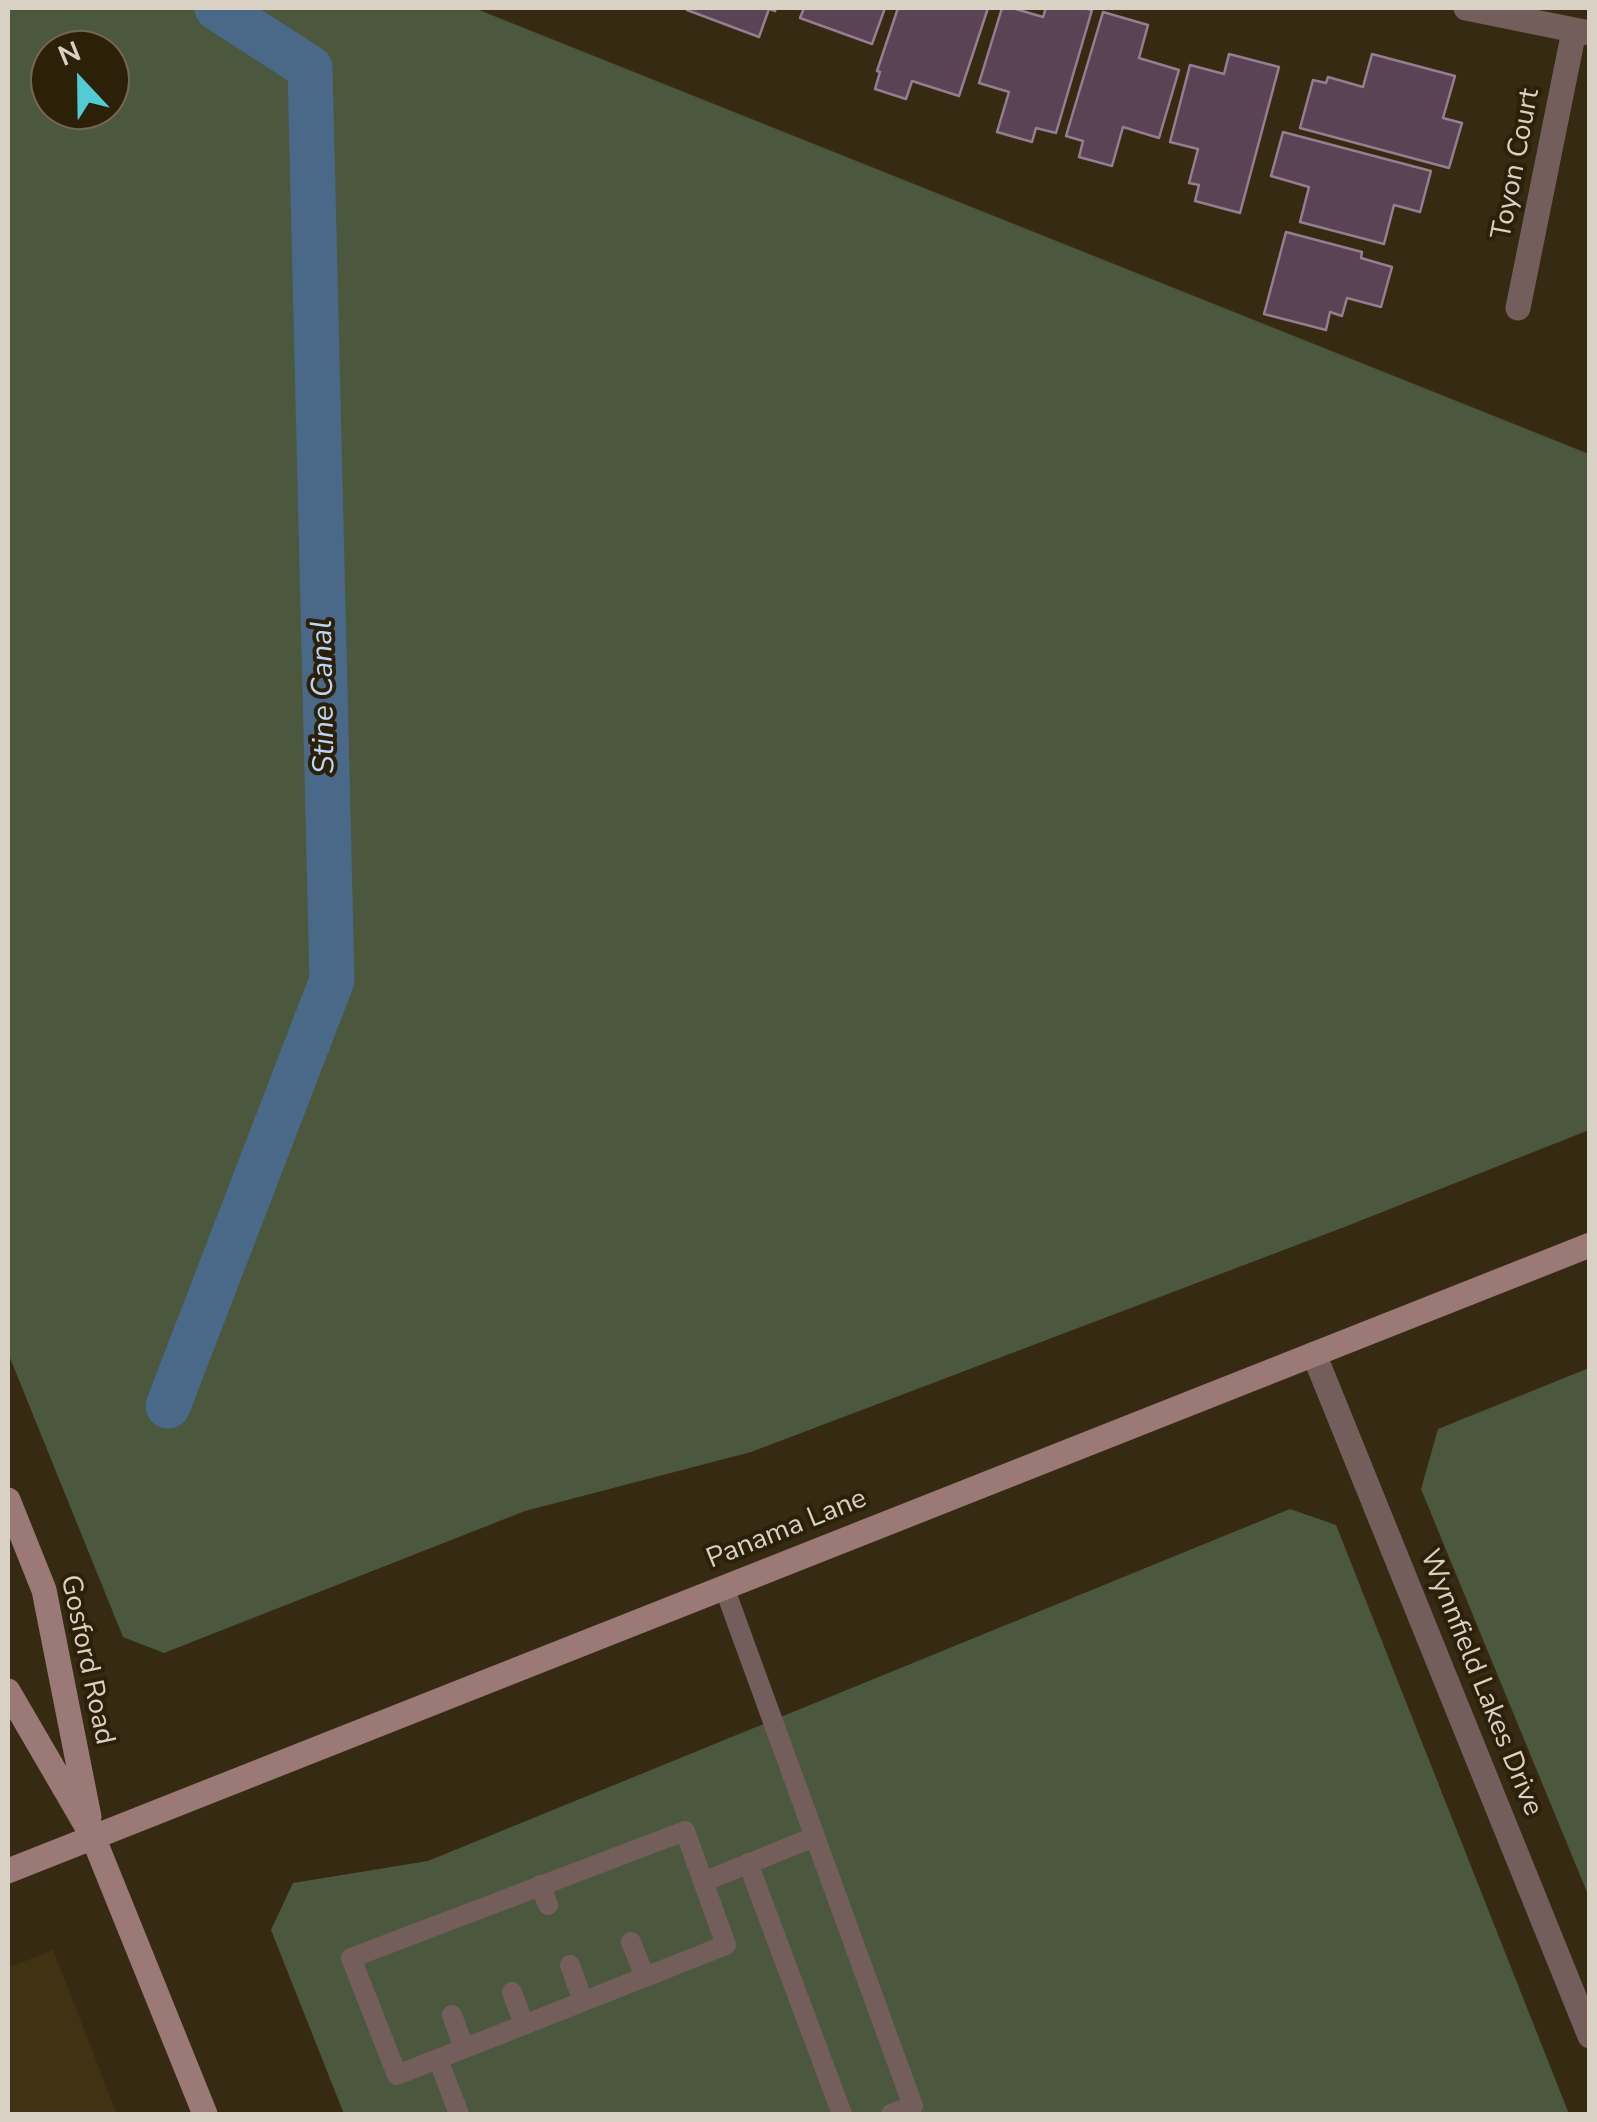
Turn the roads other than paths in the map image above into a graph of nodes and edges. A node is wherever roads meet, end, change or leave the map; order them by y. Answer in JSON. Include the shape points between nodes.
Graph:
{"nodes":[{"id":1,"x":1466,"y":8,"type":"edge"},
{"id":2,"x":1582,"y":32,"type":"edge"},
{"id":3,"x":1518,"y":308,"type":"dead end"},
{"id":4,"x":1590,"y":1245,"type":"edge"},
{"id":5,"x":1314,"y":1354,"type":"junction"},
{"id":6,"x":8,"y":1500,"type":"edge"},
{"id":7,"x":724,"y":1587,"type":"junction"},
{"id":8,"x":8,"y":1691,"type":"edge"},
{"id":9,"x":814,"y":1836,"type":"junction"},
{"id":10,"x":92,"y":1837,"type":"junction"},
{"id":11,"x":748,"y":1863,"type":"junction"},
{"id":12,"x":8,"y":1871,"type":"edge"},
{"id":13,"x":703,"y":1882,"type":"junction"},
{"id":14,"x":631,"y":1942,"type":"dead end"},
{"id":15,"x":570,"y":1966,"type":"dead end"},
{"id":16,"x":645,"y":1977,"type":"junction"},
{"id":17,"x":512,"y":1992,"type":"dead end"},
{"id":18,"x":583,"y":2001,"type":"junction"},
{"id":19,"x":452,"y":2015,"type":"dead end"},
{"id":20,"x":524,"y":2025,"type":"junction"},
{"id":21,"x":1590,"y":2036,"type":"edge"},
{"id":22,"x":464,"y":2048,"type":"junction"},
{"id":23,"x":438,"y":2059,"type":"junction"},
{"id":24,"x":205,"y":2114,"type":"edge"},
{"id":25,"x":458,"y":2114,"type":"edge"},
{"id":26,"x":842,"y":2114,"type":"edge"},
{"id":27,"x":891,"y":2114,"type":"edge"}],
"edges":[{"from":1,"to":2,"type":"street"},
{"from":2,"to":3,"type":"street","name":"Toyon Court"},
{"from":4,"to":5,"type":"main road","name":"Panama Lane"},
{"from":5,"to":7,"type":"main road","name":"Panama Lane"},
{"from":5,"to":21,"type":"street","name":"Wynnfield Lakes Drive"},
{"from":6,"to":10,"type":"main road","name":"Gosford Road","via":[[44,1590]]},
{"from":7,"to":9,"type":"lane"},
{"from":7,"to":10,"type":"main road","name":"Panama Lane"},
{"from":8,"to":10,"type":"main road","name":"Gosford Road"},
{"from":9,"to":11,"type":"lane"},
{"from":9,"to":27,"type":"lane","via":[[912,2106]]},
{"from":10,"to":12,"type":"main road","name":"Panama Lane"},
{"from":10,"to":24,"type":"main road","name":"Gosford Road"},
{"from":11,"to":13,"type":"lane"},
{"from":11,"to":26,"type":"lane"},
{"from":13,"to":16,"type":"lane","via":[[726,1945]]},
{"from":13,"to":23,"type":"lane","via":[[685,1831],[604,1872],[484,1918],[350,1958],[397,2075]]},
{"from":14,"to":16,"type":"lane"},
{"from":15,"to":18,"type":"lane"},
{"from":16,"to":18,"type":"lane"},
{"from":17,"to":20,"type":"lane"},
{"from":18,"to":20,"type":"lane"},
{"from":19,"to":22,"type":"lane"},
{"from":20,"to":22,"type":"lane"},
{"from":22,"to":23,"type":"lane"},
{"from":23,"to":25,"type":"lane"}]}
